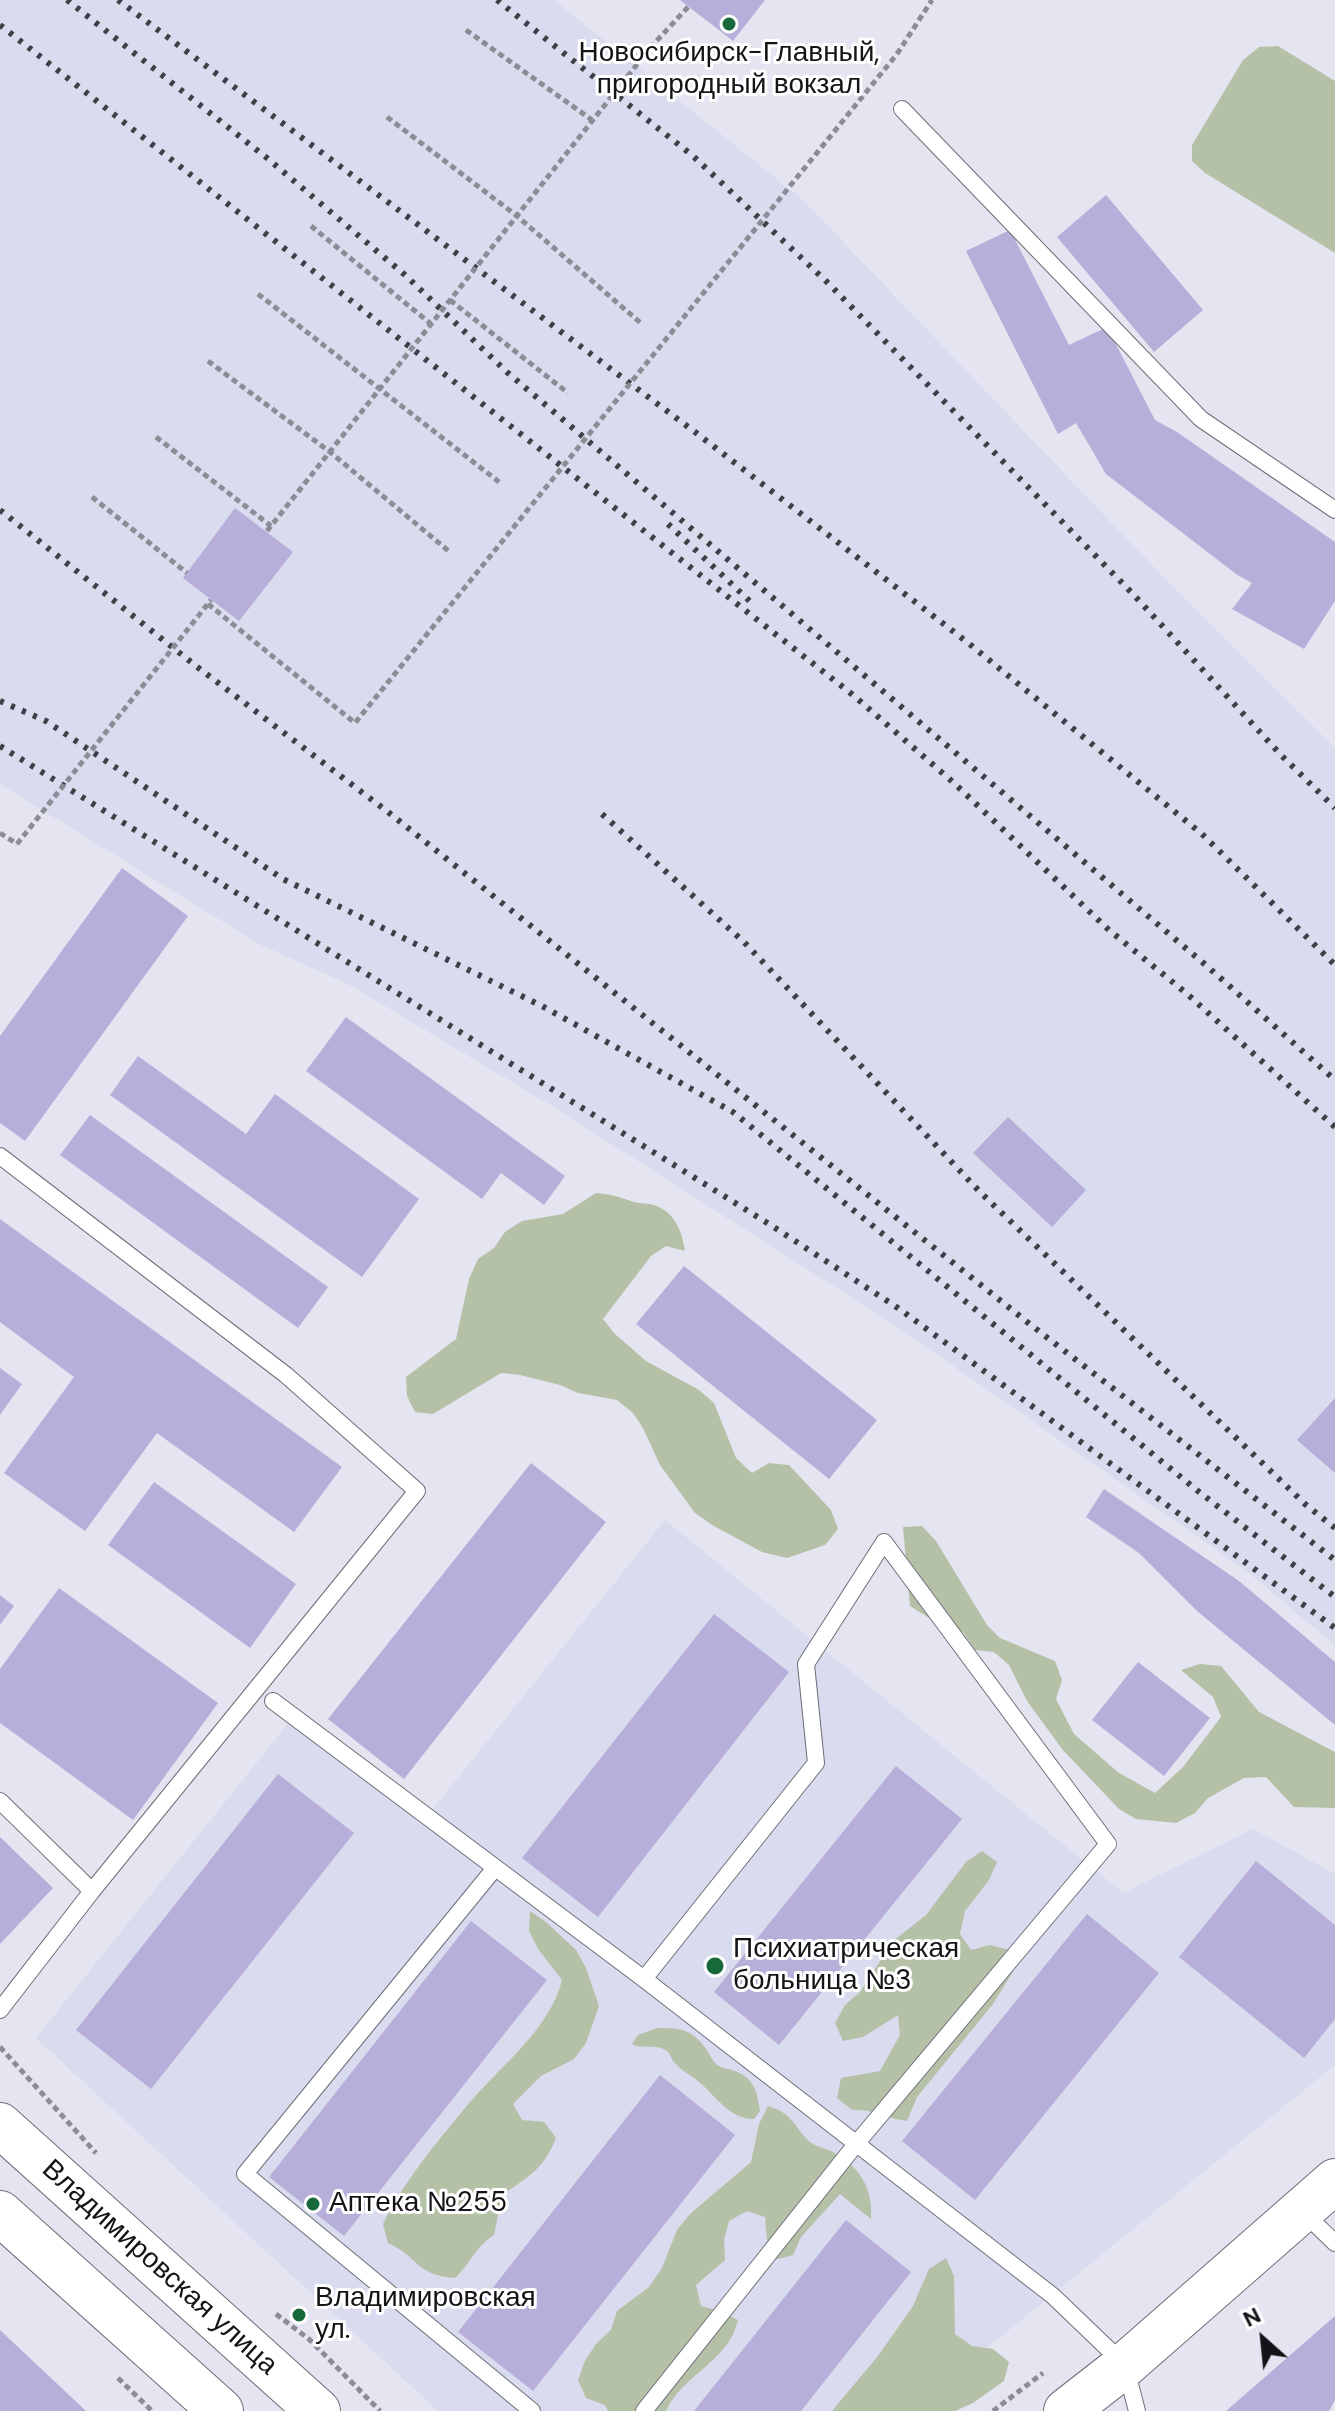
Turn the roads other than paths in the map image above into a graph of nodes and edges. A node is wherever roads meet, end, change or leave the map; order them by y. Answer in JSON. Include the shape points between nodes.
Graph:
{"nodes":[{"id":1,"x":902,"y":109,"type":"dead end"},
{"id":2,"x":1335,"y":510,"type":"edge"},
{"id":3,"x":0,"y":1156,"type":"edge"},
{"id":4,"x":273,"y":1701,"type":"dead end"},
{"id":5,"x":0,"y":1801,"type":"edge"},
{"id":6,"x":495,"y":1868,"type":"junction"},
{"id":7,"x":92,"y":1891,"type":"junction"},
{"id":8,"x":644,"y":1979,"type":"junction"},
{"id":9,"x":0,"y":2010,"type":"edge"},
{"id":10,"x":0,"y":2125,"type":"edge"},
{"id":11,"x":856,"y":2144,"type":"junction"},
{"id":12,"x":1335,"y":2181,"type":"edge"},
{"id":13,"x":1301,"y":2210,"type":"junction"},
{"id":14,"x":0,"y":2213,"type":"edge"},
{"id":15,"x":1335,"y":2243,"type":"edge"},
{"id":16,"x":1125,"y":2365,"type":"junction"},
{"id":17,"x":221,"y":2411,"type":"edge"},
{"id":18,"x":318,"y":2411,"type":"edge"},
{"id":19,"x":532,"y":2411,"type":"edge"},
{"id":20,"x":644,"y":2411,"type":"edge"},
{"id":21,"x":1066,"y":2411,"type":"edge"},
{"id":22,"x":1137,"y":2411,"type":"edge"}],
"edges":[{"from":1,"to":2,"type":"lane","via":[[1201,419]]},
{"from":3,"to":7,"type":"lane","via":[[286,1375],[417,1491]]},
{"from":4,"to":6,"type":"lane"},
{"from":5,"to":7,"type":"lane"},
{"from":6,"to":8,"type":"lane"},
{"from":6,"to":19,"type":"lane","via":[[245,2174]]},
{"from":7,"to":9,"type":"lane"},
{"from":8,"to":11,"type":"lane"},
{"from":8,"to":11,"type":"lane","via":[[816,1763],[806,1664],[884,1542],[1108,1844]]},
{"from":10,"to":18,"type":"main road","name":"Владимировская улица"},
{"from":11,"to":16,"type":"lane","via":[[1053,2296]]},
{"from":11,"to":20,"type":"lane"},
{"from":12,"to":13,"type":"main road"},
{"from":13,"to":15,"type":"lane"},
{"from":13,"to":16,"type":"main road"},
{"from":14,"to":17,"type":"main road"},
{"from":16,"to":21,"type":"main road"},
{"from":16,"to":22,"type":"lane"}]}
